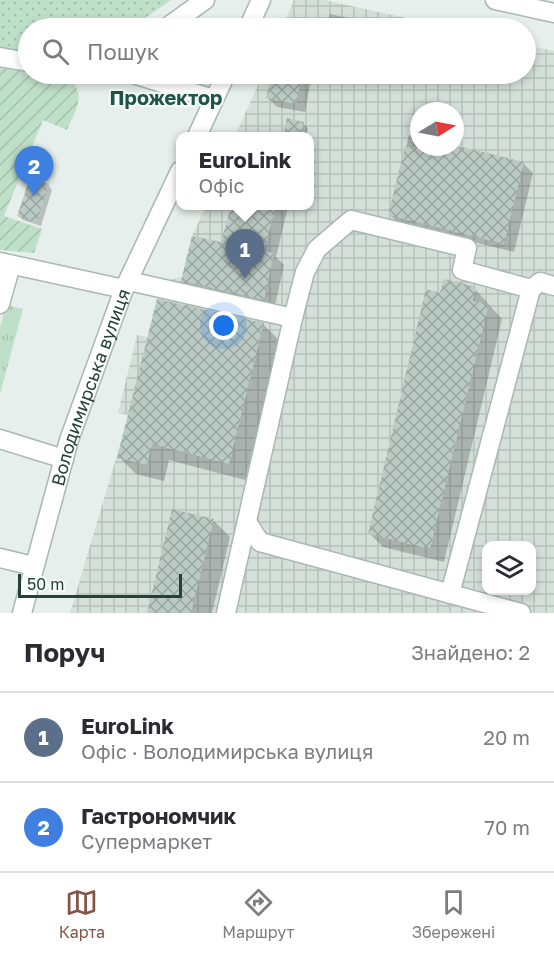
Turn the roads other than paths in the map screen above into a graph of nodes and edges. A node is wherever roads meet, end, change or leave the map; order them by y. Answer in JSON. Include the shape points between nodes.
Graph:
{"nodes":[{"id":1,"x":205,"y":0,"type":"edge"},
{"id":2,"x":261,"y":0,"type":"edge"},
{"id":3,"x":495,"y":0,"type":"edge"},
{"id":4,"x":554,"y":13,"type":"edge"},
{"id":5,"x":180,"y":18,"type":"edge"},
{"id":6,"x":253,"y":18,"type":"edge"},
{"id":7,"x":0,"y":57,"type":"edge"},
{"id":8,"x":18,"y":60,"type":"edge"},
{"id":9,"x":166,"y":84,"type":"edge"},
{"id":10,"x":221,"y":84,"type":"edge"},
{"id":11,"x":214,"y":99,"type":"junction"},
{"id":12,"x":198,"y":132,"type":"edge"},
{"id":13,"x":176,"y":180,"type":"edge"},
{"id":14,"x":5,"y":263,"type":"edge"},
{"id":15,"x":127,"y":285,"type":"junction"},
{"id":16,"x":554,"y":286,"type":"edge"},
{"id":17,"x":531,"y":289,"type":"junction"},
{"id":18,"x":0,"y":304,"type":"edge"},
{"id":19,"x":293,"y":318,"type":"junction"},
{"id":20,"x":0,"y":439,"type":"edge"},
{"id":21,"x":64,"y":459,"type":"junction"},
{"id":22,"x":247,"y":522,"type":"junction"},
{"id":23,"x":0,"y":558,"type":"edge"},
{"id":24,"x":33,"y":566,"type":"junction"},
{"id":25,"x":450,"y":594,"type":"junction"},
{"id":26,"x":22,"y":613,"type":"edge"},
{"id":27,"x":226,"y":613,"type":"edge"},
{"id":28,"x":520,"y":613,"type":"edge"}],
"edges":[{"from":1,"to":5,"type":"street"},
{"from":2,"to":6,"type":"street"},
{"from":3,"to":4,"type":"street"},
{"from":7,"to":8,"type":"street"},
{"from":9,"to":11,"type":"street"},
{"from":10,"to":11,"type":"street"},
{"from":11,"to":12,"type":"street"},
{"from":13,"to":15,"type":"street","name":"Володимирська вулиця"},
{"from":14,"to":15,"type":"street"},
{"from":14,"to":18,"type":"street"},
{"from":15,"to":19,"type":"street"},
{"from":15,"to":21,"type":"street","name":"Володимирська вулиця"},
{"from":16,"to":17,"type":"street","via":[[540,282]]},
{"from":17,"to":19,"type":"street","via":[[462,270],[467,248],[351,220],[317,249],[305,272]]},
{"from":17,"to":25,"type":"street"},
{"from":19,"to":22,"type":"street"},
{"from":20,"to":21,"type":"street"},
{"from":21,"to":24,"type":"street","name":"Володимирська вулиця"},
{"from":22,"to":25,"type":"street","via":[[260,542]]},
{"from":22,"to":27,"type":"street"},
{"from":23,"to":24,"type":"street"},
{"from":24,"to":26,"type":"street","name":"Володимирська вулиця"},
{"from":25,"to":28,"type":"street"}]}
